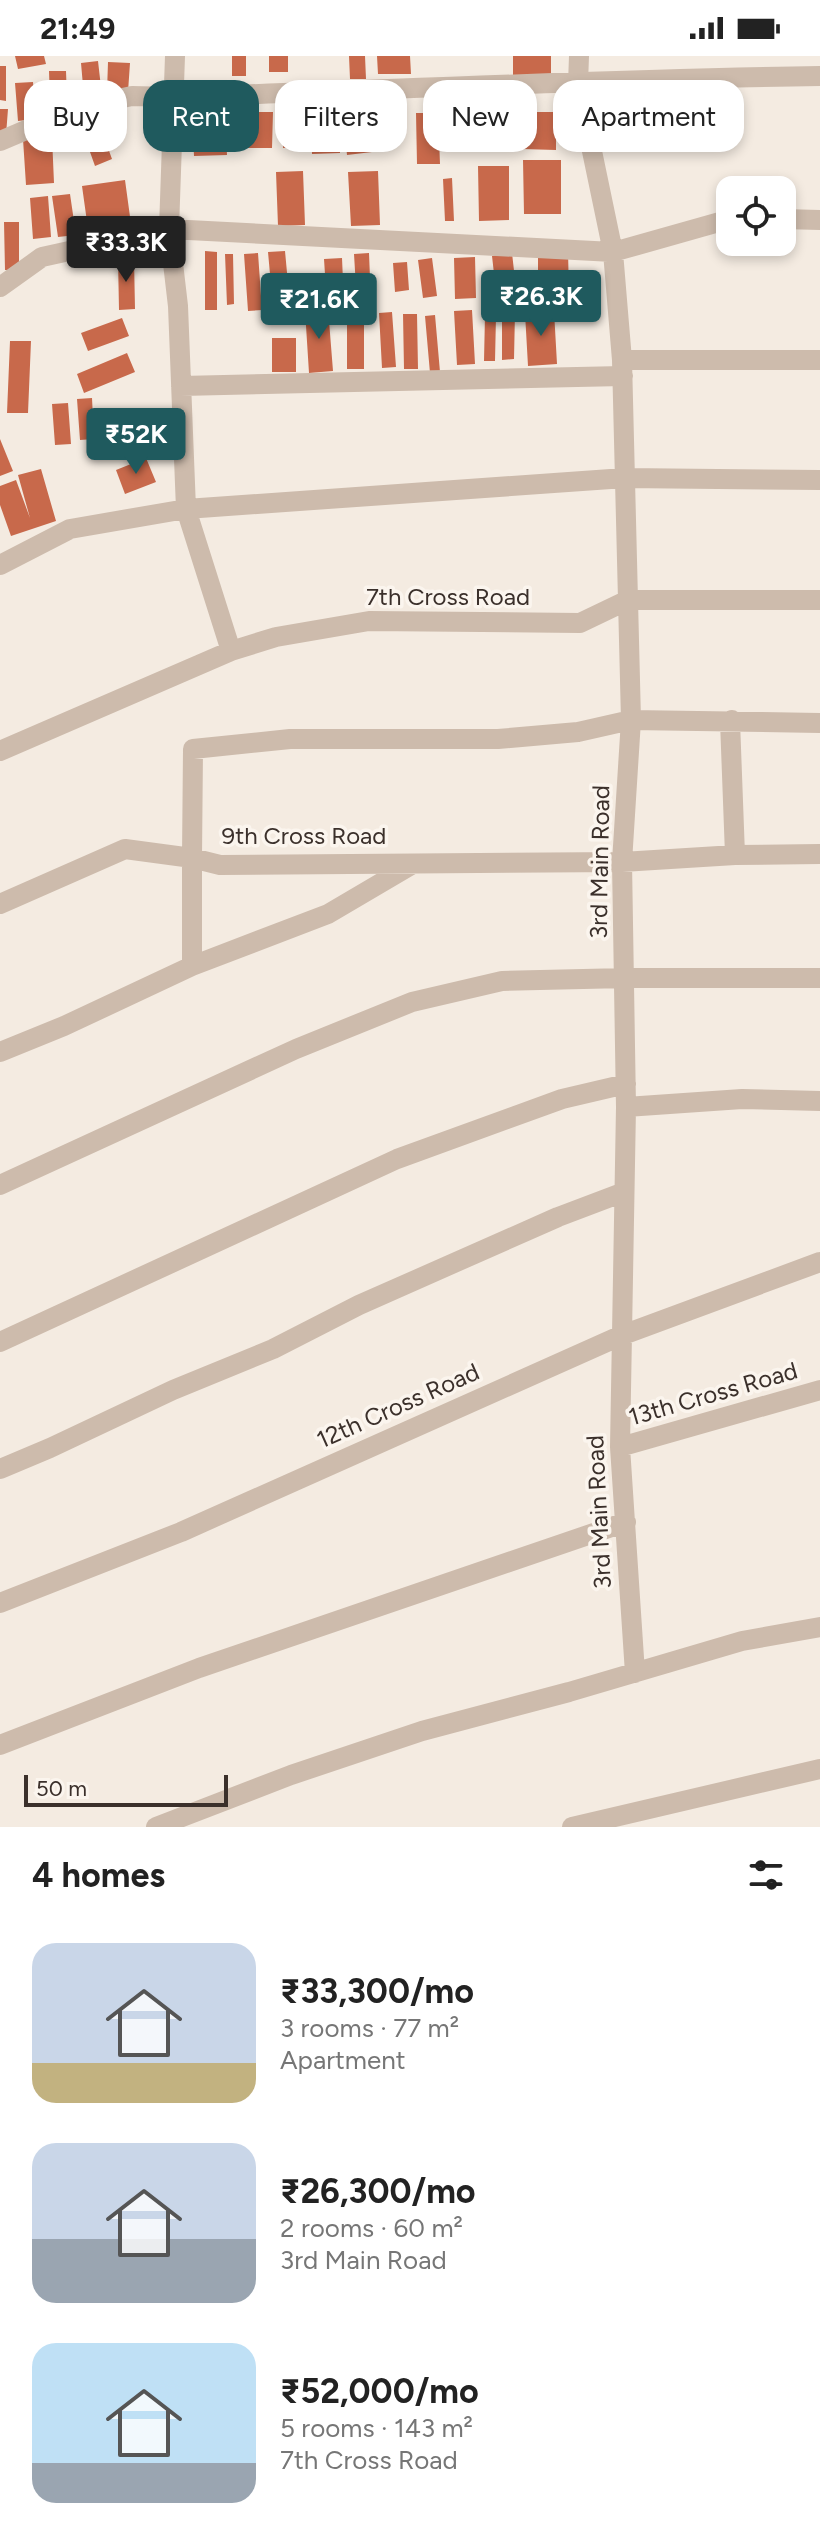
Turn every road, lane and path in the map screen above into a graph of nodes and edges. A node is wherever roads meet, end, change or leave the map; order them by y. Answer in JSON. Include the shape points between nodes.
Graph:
{"nodes":[{"id":1,"x":175,"y":56,"type":"edge"},
{"id":2,"x":579,"y":56,"type":"edge"},
{"id":3,"x":820,"y":76,"type":"edge"},
{"id":4,"x":173,"y":80,"type":"edge"},
{"id":5,"x":578,"y":80,"type":"edge"},
{"id":6,"x":626,"y":80,"type":"edge"},
{"id":7,"x":553,"y":85,"type":"edge"},
{"id":8,"x":259,"y":94,"type":"edge"},
{"id":9,"x":143,"y":96,"type":"edge"},
{"id":10,"x":0,"y":141,"type":"edge"},
{"id":11,"x":171,"y":152,"type":"edge"},
{"id":12,"x":592,"y":152,"type":"edge"},
{"id":13,"x":796,"y":219,"type":"edge"},
{"id":14,"x":820,"y":220,"type":"edge"},
{"id":15,"x":716,"y":223,"type":"edge"},
{"id":16,"x":169,"y":229,"type":"junction"},
{"id":17,"x":613,"y":252,"type":"junction"},
{"id":18,"x":0,"y":287,"type":"edge"},
{"id":19,"x":820,"y":360,"type":"edge"},
{"id":20,"x":622,"y":368,"type":"junction"},
{"id":21,"x":181,"y":386,"type":"junction"},
{"id":22,"x":625,"y":478,"type":"junction"},
{"id":23,"x":820,"y":480,"type":"edge"},
{"id":24,"x":186,"y":509,"type":"junction"},
{"id":25,"x":0,"y":565,"type":"edge"},
{"id":26,"x":628,"y":600,"type":"junction"},
{"id":27,"x":820,"y":600,"type":"edge"},
{"id":28,"x":231,"y":651,"type":"junction"},
{"id":29,"x":631,"y":720,"type":"junction"},
{"id":30,"x":731,"y":721,"type":"junction"},
{"id":31,"x":820,"y":723,"type":"edge"},
{"id":32,"x":0,"y":751,"type":"edge"},
{"id":33,"x":820,"y":854,"type":"edge"},
{"id":34,"x":735,"y":855,"type":"junction"},
{"id":35,"x":192,"y":858,"type":"junction"},
{"id":36,"x":415,"y":862,"type":"junction"},
{"id":37,"x":622,"y":862,"type":"junction"},
{"id":38,"x":0,"y":904,"type":"edge"},
{"id":39,"x":192,"y":966,"type":"junction"},
{"id":40,"x":626,"y":978,"type":"junction"},
{"id":41,"x":820,"y":978,"type":"edge"},
{"id":42,"x":0,"y":1052,"type":"edge"},
{"id":43,"x":626,"y":1084,"type":"junction"},
{"id":44,"x":820,"y":1101,"type":"edge"},
{"id":45,"x":626,"y":1107,"type":"junction"},
{"id":46,"x":0,"y":1185,"type":"edge"},
{"id":47,"x":624,"y":1192,"type":"junction"},
{"id":48,"x":820,"y":1262,"type":"edge"},
{"id":49,"x":620,"y":1336,"type":"junction"},
{"id":50,"x":0,"y":1342,"type":"edge"},
{"id":51,"x":820,"y":1390,"type":"edge"},
{"id":52,"x":620,"y":1447,"type":"junction"},
{"id":53,"x":0,"y":1469,"type":"edge"},
{"id":54,"x":626,"y":1522,"type":"junction"},
{"id":55,"x":0,"y":1603,"type":"edge"},
{"id":56,"x":820,"y":1627,"type":"edge"},
{"id":57,"x":635,"y":1673,"type":"junction"},
{"id":58,"x":0,"y":1745,"type":"edge"},
{"id":59,"x":820,"y":1769,"type":"edge"},
{"id":60,"x":156,"y":1827,"type":"edge"},
{"id":61,"x":572,"y":1827,"type":"edge"}],
"edges":[{"from":1,"to":4,"type":"street"},
{"from":2,"to":5,"type":"street","name":"3rd Main Road"},
{"from":3,"to":6,"type":"street"},
{"from":7,"to":8,"type":"street"},
{"from":9,"to":10,"type":"street","via":[[80,107]]},
{"from":11,"to":16,"type":"street"},
{"from":12,"to":17,"type":"street","name":"3rd Main Road"},
{"from":13,"to":14,"type":"street"},
{"from":15,"to":17,"type":"street"},
{"from":16,"to":17,"type":"street"},
{"from":16,"to":18,"type":"street","via":[[42,257]]},
{"from":16,"to":21,"type":"street"},
{"from":17,"to":20,"type":"street","name":"3rd Main Road"},
{"from":19,"to":20,"type":"street"},
{"from":20,"to":21,"type":"street"},
{"from":20,"to":22,"type":"street","name":"3rd Main Road"},
{"from":21,"to":24,"type":"street"},
{"from":22,"to":23,"type":"street"},
{"from":22,"to":24,"type":"street"},
{"from":22,"to":26,"type":"street","name":"3rd Main Road"},
{"from":24,"to":25,"type":"street","via":[[70,529]]},
{"from":24,"to":28,"type":"street"},
{"from":26,"to":27,"type":"street","name":"7th Cross Road"},
{"from":26,"to":28,"type":"street","name":"7th Cross Road","via":[[580,623],[369,621],[276,637]]},
{"from":26,"to":29,"type":"street","name":"3rd Main Road"},
{"from":28,"to":32,"type":"street","name":"7th Cross Road"},
{"from":29,"to":30,"type":"street"},
{"from":29,"to":35,"type":"street","name":"9th Cross Road","via":[[578,732],[498,739],[290,739],[193,749]]},
{"from":29,"to":37,"type":"street","name":"3rd Main Road"},
{"from":30,"to":31,"type":"street"},
{"from":30,"to":34,"type":"street"},
{"from":33,"to":34,"type":"street","name":"9th Cross Road"},
{"from":34,"to":37,"type":"street","name":"9th Cross Road"},
{"from":35,"to":36,"type":"street","name":"9th Cross Road","via":[[220,865]]},
{"from":35,"to":38,"type":"street","via":[[125,849]]},
{"from":35,"to":39,"type":"street"},
{"from":36,"to":37,"type":"street","name":"9th Cross Road"},
{"from":36,"to":39,"type":"street","via":[[328,914]]},
{"from":37,"to":40,"type":"street","name":"3rd Main Road"},
{"from":39,"to":42,"type":"street"},
{"from":40,"to":41,"type":"street"},
{"from":40,"to":43,"type":"street","name":"3rd Main Road"},
{"from":40,"to":46,"type":"street","via":[[502,981],[412,1002],[267,1061]]},
{"from":43,"to":45,"type":"street","name":"3rd Main Road"},
{"from":43,"to":50,"type":"street","via":[[562,1099],[397,1159]]},
{"from":44,"to":45,"type":"street","via":[[742,1099]]},
{"from":45,"to":47,"type":"street","name":"3rd Main Road"},
{"from":47,"to":49,"type":"street","name":"3rd Main Road"},
{"from":47,"to":53,"type":"street","via":[[359,1305],[273,1349]]},
{"from":48,"to":49,"type":"street","name":"12th Cross Road"},
{"from":49,"to":52,"type":"street","name":"3rd Main Road"},
{"from":49,"to":55,"type":"street","name":"12th Cross Road","via":[[181,1532]]},
{"from":51,"to":52,"type":"street","name":"13th Cross Road"},
{"from":52,"to":54,"type":"street","name":"3rd Main Road"},
{"from":54,"to":57,"type":"street","name":"3rd Main Road"},
{"from":54,"to":58,"type":"street","via":[[199,1668]]},
{"from":56,"to":57,"type":"street","via":[[742,1641]]},
{"from":57,"to":60,"type":"street","via":[[422,1731]]},
{"from":59,"to":61,"type":"street"}]}
